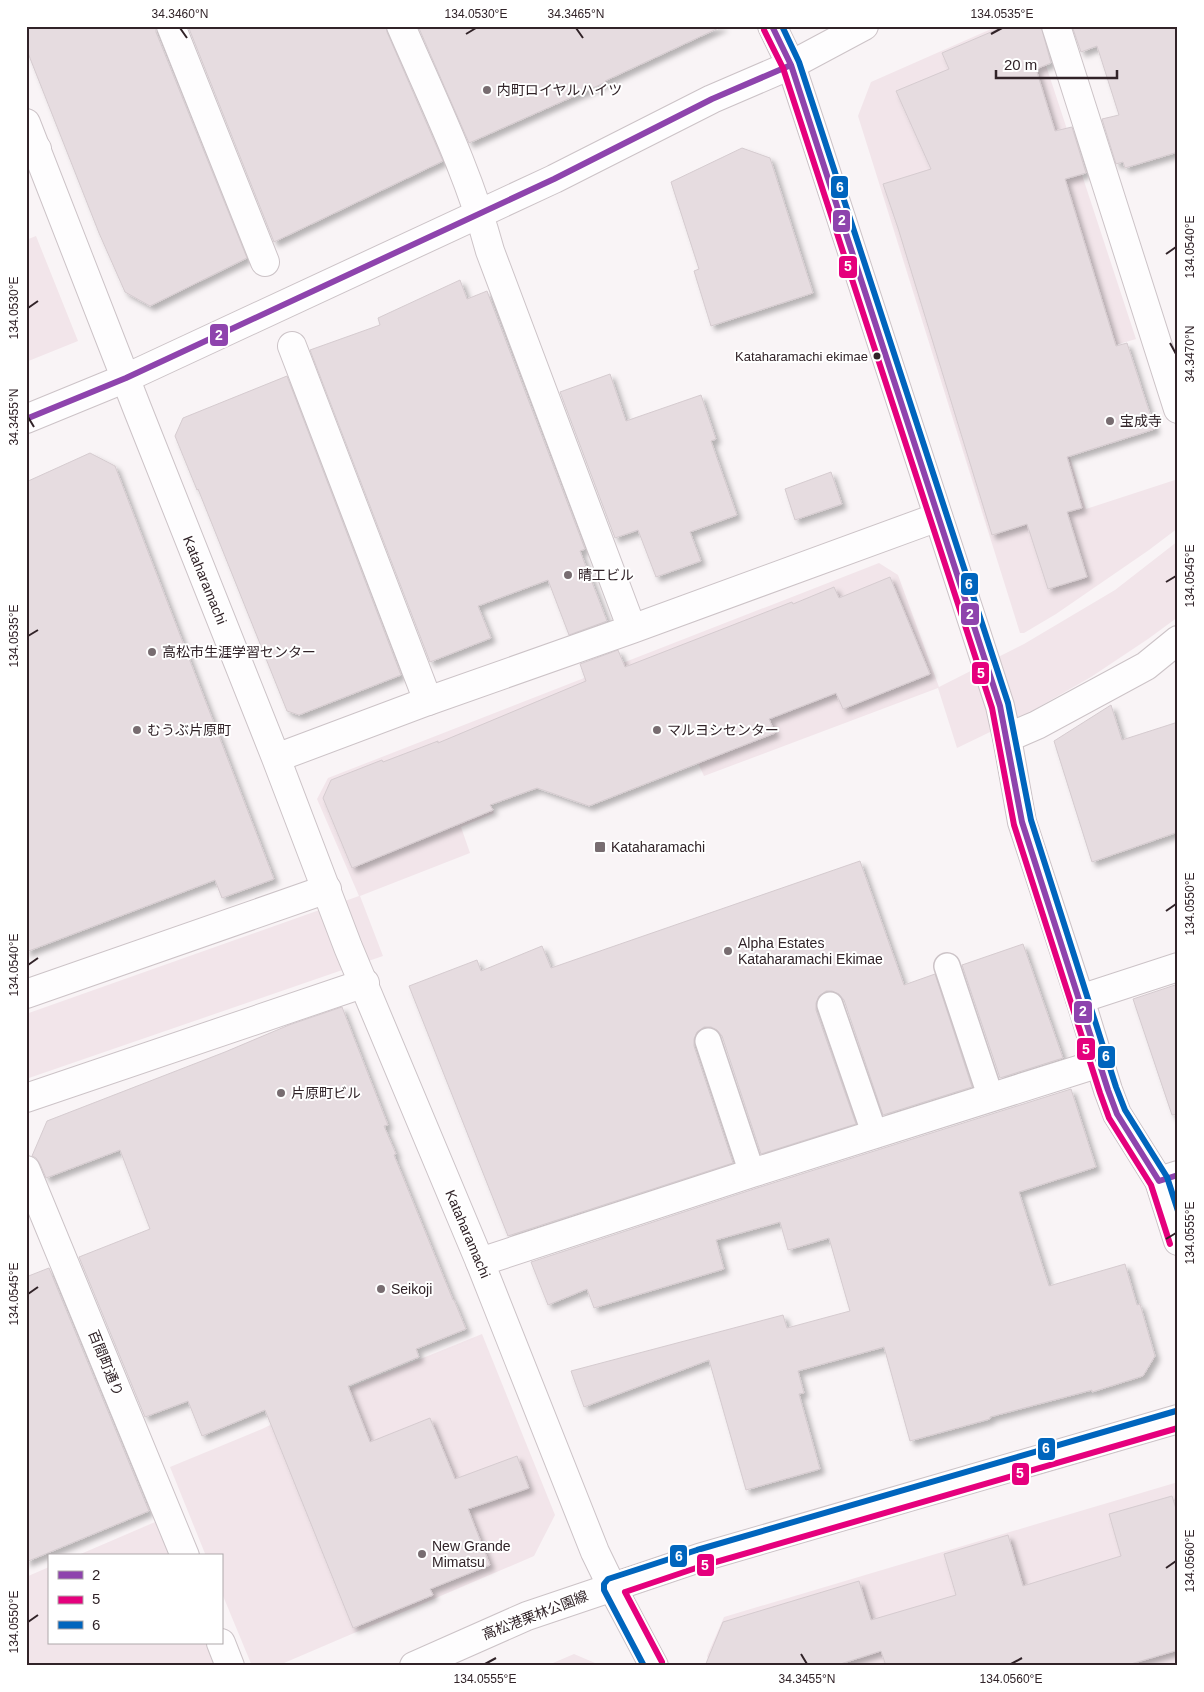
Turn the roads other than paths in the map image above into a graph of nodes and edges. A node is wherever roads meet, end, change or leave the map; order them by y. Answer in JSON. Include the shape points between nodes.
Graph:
{"nodes":[{"id":1,"x":171,"y":26,"type":"edge"},
{"id":2,"x":401,"y":26,"type":"edge"},
{"id":3,"x":772,"y":26,"type":"edge"},
{"id":4,"x":864,"y":26,"type":"edge"},
{"id":5,"x":1056,"y":26,"type":"edge"},
{"id":6,"x":791,"y":65,"type":"junction"},
{"id":7,"x":26,"y":123,"type":"edge"},
{"id":8,"x":31,"y":151,"type":"edge"},
{"id":9,"x":480,"y":213,"type":"junction"},
{"id":10,"x":265,"y":262,"type":"dead end"},
{"id":11,"x":292,"y":346,"type":"dead end"},
{"id":12,"x":126,"y":378,"type":"junction"},
{"id":13,"x":1178,"y":409,"type":"edge"},
{"id":14,"x":26,"y":419,"type":"edge"},
{"id":15,"x":938,"y":517,"type":"junction"},
{"id":16,"x":632,"y":629,"type":"junction"},
{"id":17,"x":1178,"y":640,"type":"edge"},
{"id":18,"x":428,"y":701,"type":"junction"},
{"id":19,"x":1008,"y":738,"type":"junction"},
{"id":20,"x":276,"y":758,"type":"junction"},
{"id":21,"x":327,"y":889,"type":"junction"},
{"id":22,"x":947,"y":966,"type":"dead end"},
{"id":23,"x":1178,"y":967,"type":"edge"},
{"id":24,"x":365,"y":983,"type":"junction"},
{"id":25,"x":26,"y":994,"type":"edge"},
{"id":26,"x":1080,"y":999,"type":"junction"},
{"id":27,"x":830,"y":1006,"type":"dead end"},
{"id":28,"x":708,"y":1041,"type":"dead end"},
{"id":29,"x":1100,"y":1063,"type":"junction"},
{"id":30,"x":26,"y":1098,"type":"edge"},
{"id":31,"x":991,"y":1098,"type":"junction"},
{"id":32,"x":875,"y":1135,"type":"junction"},
{"id":33,"x":26,"y":1170,"type":"edge"},
{"id":34,"x":752,"y":1173,"type":"junction"},
{"id":35,"x":1168,"y":1178,"type":"edge"},
{"id":36,"x":1178,"y":1241,"type":"edge"},
{"id":37,"x":480,"y":1262,"type":"junction"},
{"id":38,"x":1178,"y":1419,"type":"edge"},
{"id":39,"x":184,"y":1554,"type":"edge"},
{"id":40,"x":612,"y":1587,"type":"junction"},
{"id":41,"x":221,"y":1644,"type":"edge"},
{"id":42,"x":230,"y":1666,"type":"edge"},
{"id":43,"x":414,"y":1666,"type":"edge"},
{"id":44,"x":654,"y":1666,"type":"edge"}],
"edges":[{"from":1,"to":10,"type":"street"},
{"from":2,"to":9,"type":"street"},
{"from":3,"to":6,"type":"street"},
{"from":4,"to":6,"type":"street"},
{"from":5,"to":13,"type":"street"},
{"from":6,"to":9,"type":"street","via":[[712,99]]},
{"from":6,"to":15,"type":"street"},
{"from":7,"to":8,"type":"street"},
{"from":8,"to":12,"type":"street","name":"Kataharamachi"},
{"from":9,"to":12,"type":"street"},
{"from":9,"to":16,"type":"street","via":[[490,251]]},
{"from":11,"to":18,"type":"street"},
{"from":12,"to":14,"type":"street"},
{"from":12,"to":20,"type":"street","name":"Kataharamachi"},
{"from":15,"to":16,"type":"street"},
{"from":15,"to":19,"type":"street"},
{"from":16,"to":18,"type":"street"},
{"from":17,"to":19,"type":"street","via":[[1146,666]]},
{"from":18,"to":20,"type":"street"},
{"from":19,"to":26,"type":"street","via":[[1022,822]]},
{"from":20,"to":21,"type":"street","name":"Kataharamachi"},
{"from":21,"to":24,"type":"street","name":"Kataharamachi"},
{"from":21,"to":25,"type":"street"},
{"from":22,"to":31,"type":"lane"},
{"from":23,"to":26,"type":"street"},
{"from":24,"to":30,"type":"street"},
{"from":24,"to":37,"type":"street","name":"Kataharamachi"},
{"from":26,"to":29,"type":"street"},
{"from":27,"to":32,"type":"lane"},
{"from":28,"to":34,"type":"lane"},
{"from":29,"to":31,"type":"street"},
{"from":29,"to":35,"type":"street","via":[[1116,1114]]},
{"from":31,"to":32,"type":"street"},
{"from":32,"to":34,"type":"street"},
{"from":33,"to":39,"type":"street","name":"百間町通り"},
{"from":34,"to":37,"type":"street"},
{"from":35,"to":36,"type":"street"},
{"from":37,"to":40,"type":"street","name":"Kataharamachi","via":[[595,1552]]},
{"from":38,"to":40,"type":"street","name":"高松港栗林公園線","via":[[699,1558]]},
{"from":40,"to":43,"type":"street","name":"高松港栗林公園線","via":[[511,1622]]},
{"from":40,"to":44,"type":"street","name":"Kataharamachi"},
{"from":41,"to":42,"type":"street"}]}
